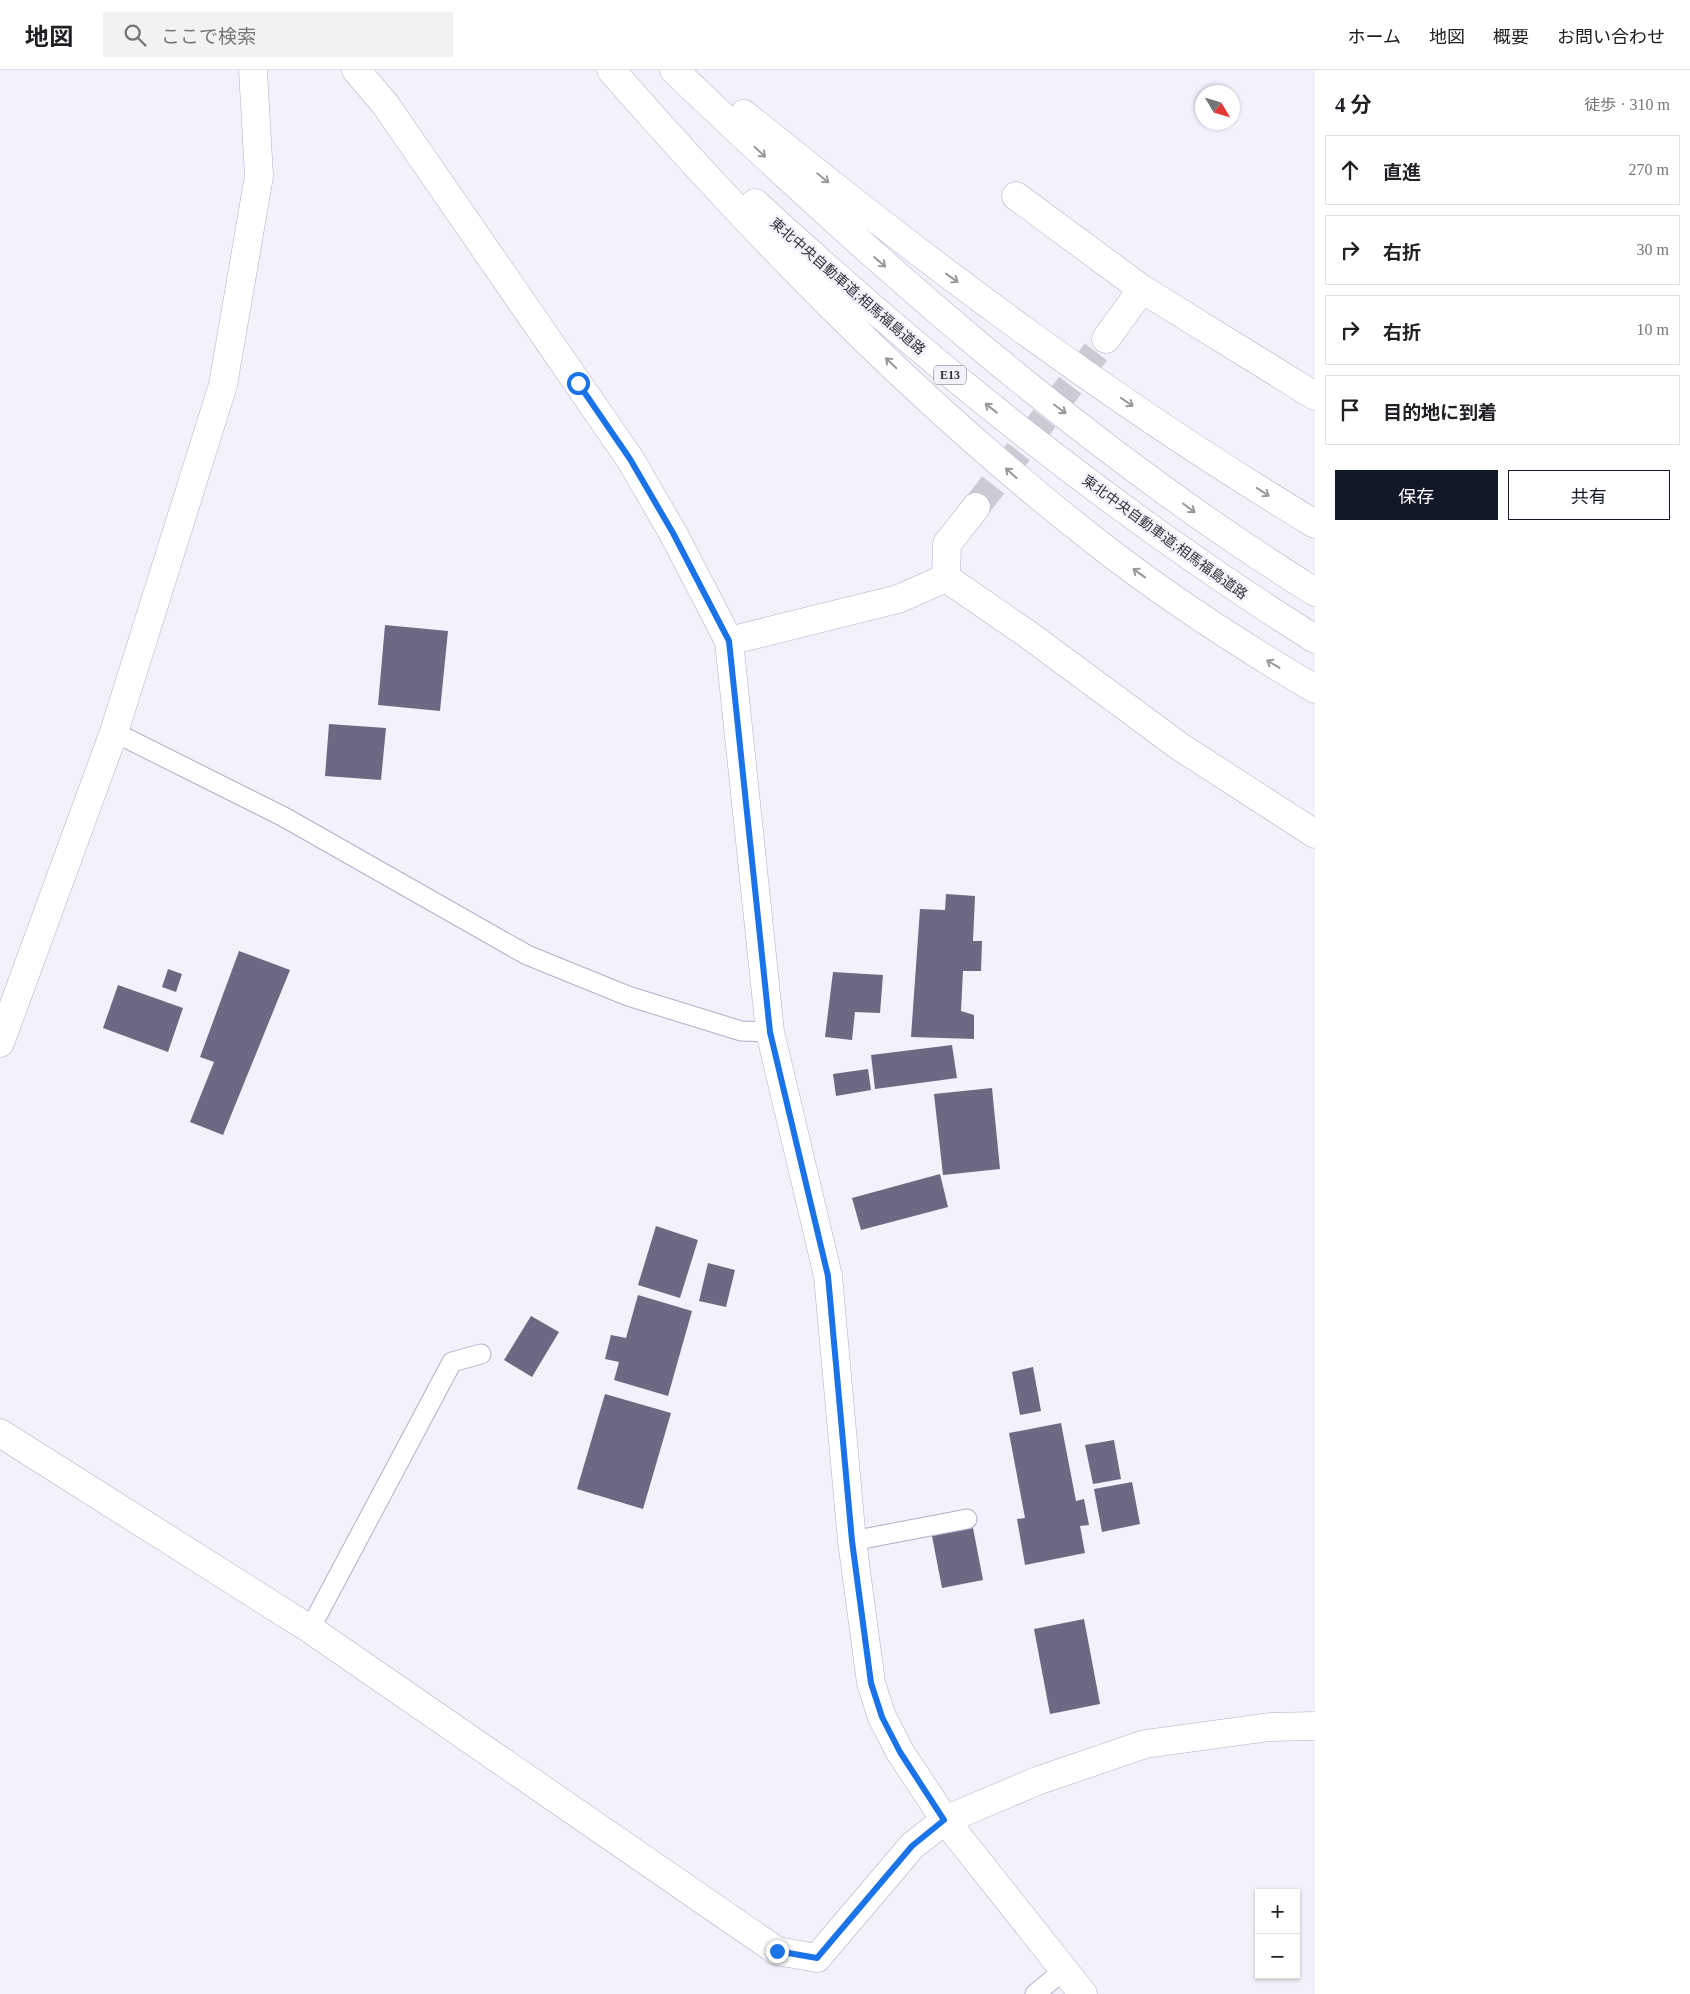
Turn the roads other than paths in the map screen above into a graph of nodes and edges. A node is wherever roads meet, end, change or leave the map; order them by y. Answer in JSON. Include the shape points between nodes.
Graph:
{"nodes":[{"id":1,"x":253,"y":70,"type":"edge"},
{"id":2,"x":356,"y":70,"type":"edge"},
{"id":3,"x":611,"y":70,"type":"edge"},
{"id":4,"x":617,"y":70,"type":"edge"},
{"id":5,"x":674,"y":70,"type":"edge"},
{"id":6,"x":691,"y":70,"type":"edge"},
{"id":7,"x":1016,"y":196,"type":"dead end"},
{"id":8,"x":1142,"y":289,"type":"junction"},
{"id":9,"x":1106,"y":340,"type":"tunnel mouth"},
{"id":10,"x":1315,"y":396,"type":"edge"},
{"id":11,"x":976,"y":507,"type":"tunnel mouth"},
{"id":12,"x":1315,"y":524,"type":"edge"},
{"id":13,"x":946,"y":578,"type":"junction"},
{"id":14,"x":1315,"y":592,"type":"edge"},
{"id":15,"x":1315,"y":639,"type":"edge"},
{"id":16,"x":729,"y":641,"type":"junction"},
{"id":17,"x":1315,"y":690,"type":"edge"},
{"id":18,"x":114,"y":732,"type":"junction"},
{"id":19,"x":1315,"y":834,"type":"edge"},
{"id":20,"x":770,"y":1032,"type":"junction"},
{"id":21,"x":0,"y":1043,"type":"edge"},
{"id":22,"x":481,"y":1354,"type":"dead end"},
{"id":23,"x":0,"y":1434,"type":"edge"},
{"id":24,"x":967,"y":1519,"type":"dead end"},
{"id":25,"x":852,"y":1541,"type":"junction"},
{"id":26,"x":310,"y":1630,"type":"junction"},
{"id":27,"x":1315,"y":1726,"type":"edge"},
{"id":28,"x":944,"y":1820,"type":"junction"},
{"id":29,"x":1064,"y":1970,"type":"junction"},
{"id":30,"x":1036,"y":1994,"type":"edge"},
{"id":31,"x":1083,"y":1994,"type":"edge"}],
"edges":[{"from":1,"to":18,"type":"main road","via":[[259,176],[224,385]]},
{"from":2,"to":16,"type":"main road","via":[[385,104],[630,459]]},
{"from":17,"to":3,"type":"main road","one_way":true,"via":[[1177,601],[1096,542],[1011,473],[829,304],[738,211]]},
{"from":15,"to":4,"type":"main road","name":"東北中央自動車道;相馬福島道路","number":"E13","one_way":true,"via":[[1255,602],[1158,533],[956,380],[758,206]]},
{"from":5,"to":14,"type":"main road","one_way":true,"via":[[858,243],[1046,400],[1202,517]]},
{"from":6,"to":12,"type":"main road","one_way":true,"via":[[902,241],[1002,314],[1104,387]]},
{"from":7,"to":8,"type":"main road"},
{"from":8,"to":9,"type":"main road"},
{"from":8,"to":10,"type":"main road"},
{"from":11,"to":13,"type":"main road","via":[[947,544]]},
{"from":13,"to":16,"type":"main road","via":[[898,599]]},
{"from":13,"to":19,"type":"main road","via":[[1179,746]]},
{"from":16,"to":20,"type":"main road"},
{"from":18,"to":20,"type":"lane","via":[[284,817],[527,955],[638,999],[741,1031]]},
{"from":18,"to":21,"type":"main road"},
{"from":20,"to":25,"type":"main road","via":[[828,1276]]},
{"from":22,"to":26,"type":"lane","via":[[452,1362]]},
{"from":23,"to":26,"type":"main road"},
{"from":24,"to":25,"type":"lane"},
{"from":25,"to":28,"type":"main road","via":[[871,1683],[882,1717],[900,1752]]},
{"from":26,"to":28,"type":"main road","via":[[777,1951],[817,1958],[912,1846]]},
{"from":27,"to":28,"type":"main road","via":[[1270,1727],[1145,1744],[1037,1781]]},
{"from":28,"to":29,"type":"main road"},
{"from":29,"to":30,"type":"lane"},
{"from":29,"to":31,"type":"main road"}]}
